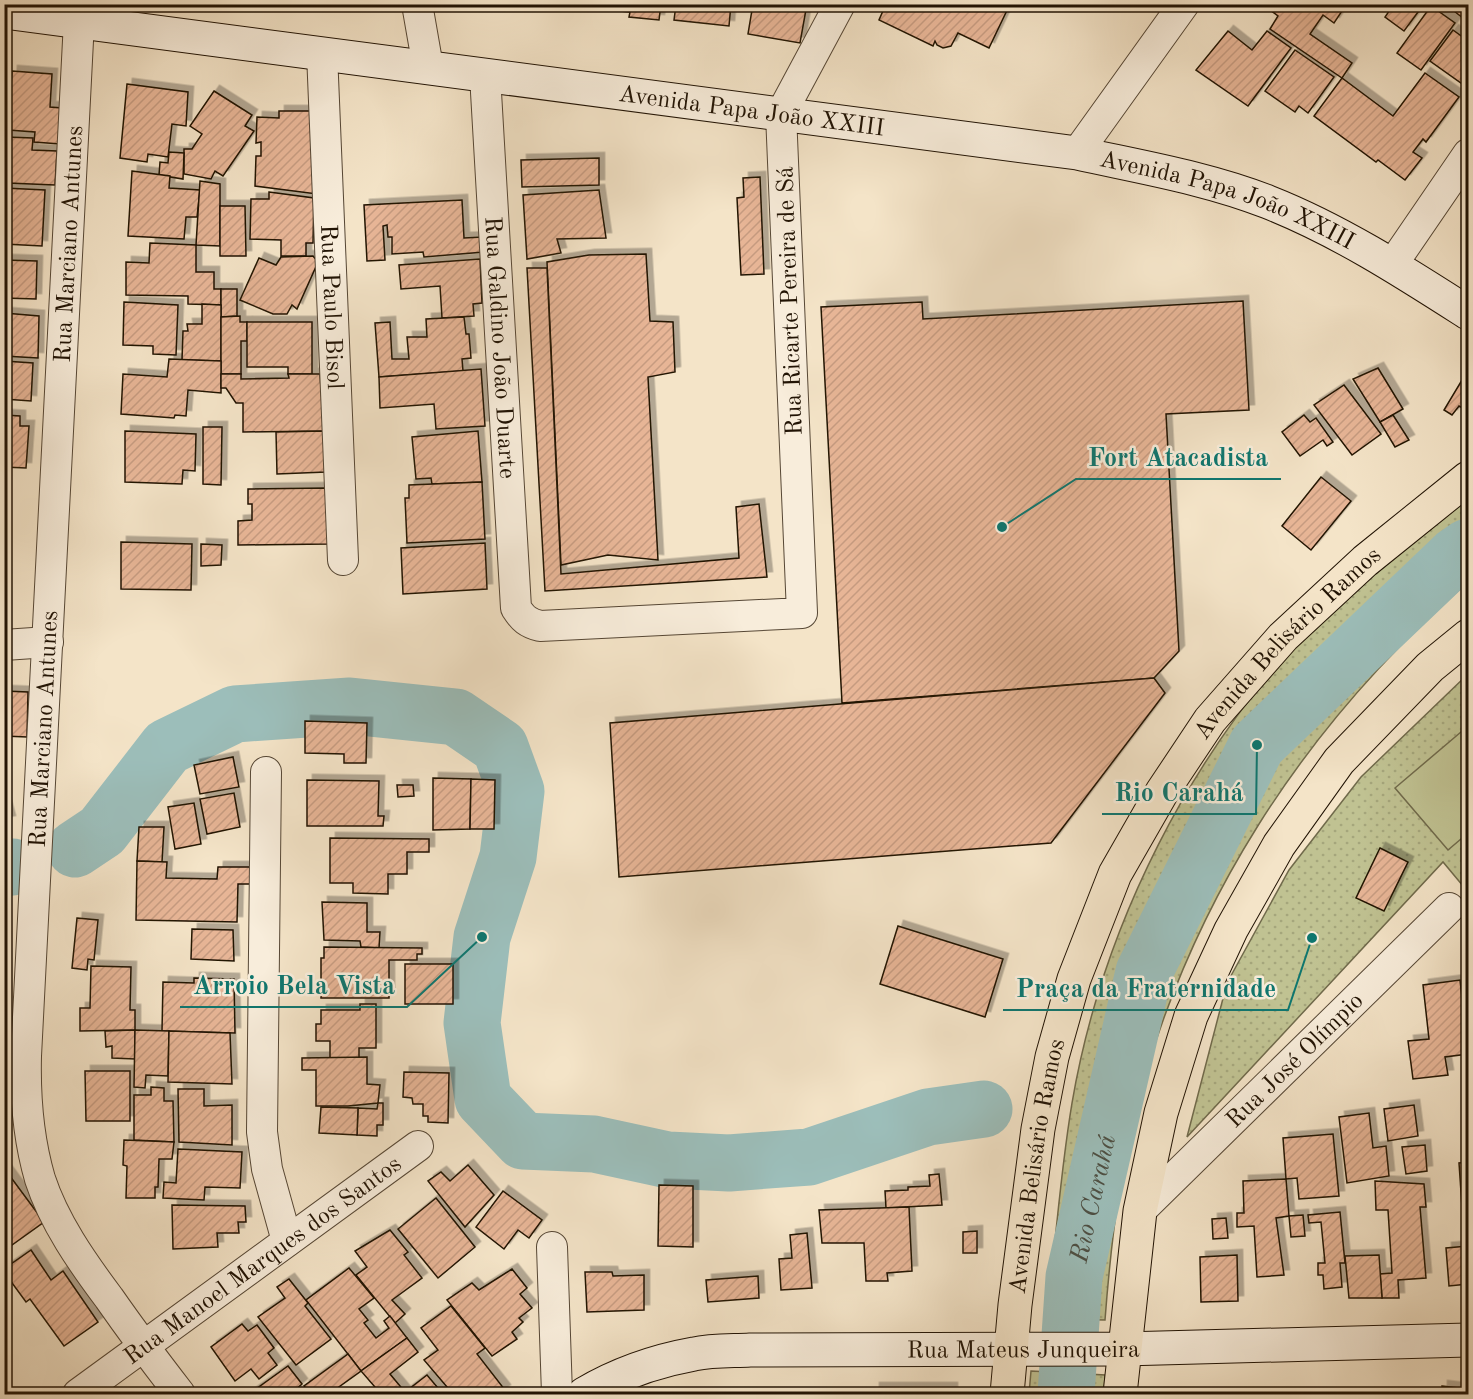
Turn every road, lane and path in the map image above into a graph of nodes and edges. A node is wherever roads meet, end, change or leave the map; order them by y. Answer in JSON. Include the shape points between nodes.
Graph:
{"nodes":[{"id":1,"x":417,"y":4,"type":"edge"},
{"id":2,"x":840,"y":4,"type":"edge"},
{"id":3,"x":1184,"y":4,"type":"edge"},
{"id":4,"x":4,"y":12,"type":"edge"},
{"id":5,"x":79,"y":13,"type":"edge"},
{"id":6,"x":322,"y":53,"type":"junction"},
{"id":7,"x":428,"y":67,"type":"junction"},
{"id":8,"x":485,"y":75,"type":"junction"},
{"id":9,"x":781,"y":114,"type":"junction"},
{"id":10,"x":1077,"y":153,"type":"junction"},
{"id":11,"x":1468,"y":154,"type":"edge"},
{"id":12,"x":1392,"y":265,"type":"junction"},
{"id":13,"x":1468,"y":313,"type":"edge"},
{"id":14,"x":1468,"y":478,"type":"edge"},
{"id":15,"x":343,"y":560,"type":"dead end"},
{"id":16,"x":802,"y":613,"type":"joint"},
{"id":17,"x":1468,"y":636,"type":"edge"},
{"id":18,"x":48,"y":642,"type":"junction"},
{"id":19,"x":4,"y":645,"type":"edge"},
{"id":20,"x":266,"y":772,"type":"dead end"},
{"id":21,"x":1449,"y":908,"type":"dead end"},
{"id":22,"x":15,"y":1064,"type":"edge"},
{"id":23,"x":418,"y":1146,"type":"dead end"},
{"id":24,"x":1140,"y":1211,"type":"junction"},
{"id":25,"x":287,"y":1241,"type":"junction"},
{"id":26,"x":552,"y":1247,"type":"dead end"},
{"id":27,"x":1468,"y":1340,"type":"edge"},
{"id":28,"x":143,"y":1347,"type":"junction"},
{"id":29,"x":1024,"y":1350,"type":"junction"},
{"id":30,"x":1113,"y":1350,"type":"junction"},
{"id":31,"x":78,"y":1395,"type":"edge"},
{"id":32,"x":180,"y":1395,"type":"edge"},
{"id":33,"x":557,"y":1395,"type":"edge"},
{"id":34,"x":584,"y":1395,"type":"edge"},
{"id":35,"x":1007,"y":1395,"type":"edge"},
{"id":36,"x":1120,"y":1395,"type":"edge"}],
"edges":[{"from":1,"to":7,"type":"street"},
{"from":2,"to":9,"type":"street"},
{"from":3,"to":10,"type":"street"},
{"from":4,"to":5,"type":"main road","name":"Avenida Papa João XXIII"},
{"from":5,"to":6,"type":"main road","name":"Avenida Papa João XXIII"},
{"from":5,"to":18,"type":"street","name":"Rua Marciano Antunes"},
{"from":6,"to":7,"type":"main road","name":"Avenida Papa João XXIII"},
{"from":6,"to":15,"type":"street","name":"Rua Paulo Bisol"},
{"from":7,"to":8,"type":"main road","name":"Avenida Papa João XXIII"},
{"from":8,"to":9,"type":"main road","name":"Avenida Papa João XXIII"},
{"from":8,"to":16,"type":"street","name":"Rua Galdino João Duarte","via":[[516,608],[522,617],[540,626]]},
{"from":9,"to":10,"type":"main road","name":"Avenida Papa João XXIII"},
{"from":9,"to":16,"type":"street","name":"Rua Ricarte Pereira de Sá"},
{"from":10,"to":12,"type":"main road","name":"Avenida Papa João XXIII","via":[[1168,172],[1266,201]]},
{"from":11,"to":12,"type":"street"},
{"from":12,"to":13,"type":"main road","name":"Avenida Papa João XXIII"},
{"from":14,"to":29,"type":"main road","name":"Avenida Belisário Ramos","via":[[1365,561],[1283,637],[1210,720],[1162,792],[1115,874],[1074,979],[1038,1129]]},
{"from":17,"to":24,"type":"main road","via":[[1430,668],[1339,761],[1279,845],[1231,930],[1191,1016],[1161,1113]]},
{"from":18,"to":19,"type":"street"},
{"from":18,"to":22,"type":"street","name":"Rua Marciano Antunes"},
{"from":20,"to":25,"type":"street","via":[[262,1132],[267,1169]]},
{"from":21,"to":24,"type":"street","name":"Rua José Olímpio"},
{"from":22,"to":28,"type":"street","name":"Rua Marciano Antunes","via":[[41,1180],[59,1222]]},
{"from":23,"to":25,"type":"street","name":"Rua Manoel Marques dos Santos"},
{"from":24,"to":30,"type":"main road"},
{"from":25,"to":28,"type":"street","name":"Rua Manoel Marques dos Santos"},
{"from":26,"to":33,"type":"street"},
{"from":27,"to":30,"type":"main road","name":"Rua Mateus Junqueira"},
{"from":28,"to":31,"type":"street","name":"Rua Manoel Marques dos Santos"},
{"from":28,"to":32,"type":"street","name":"Rua Marciano Antunes"},
{"from":29,"to":30,"type":"main road","name":"Rua Mateus Junqueira"},
{"from":29,"to":34,"type":"main road","name":"Rua Mateus Junqueira","via":[[696,1353],[651,1364]]},
{"from":29,"to":35,"type":"main road","name":"Avenida Belisário Ramos"},
{"from":30,"to":36,"type":"main road"}]}
